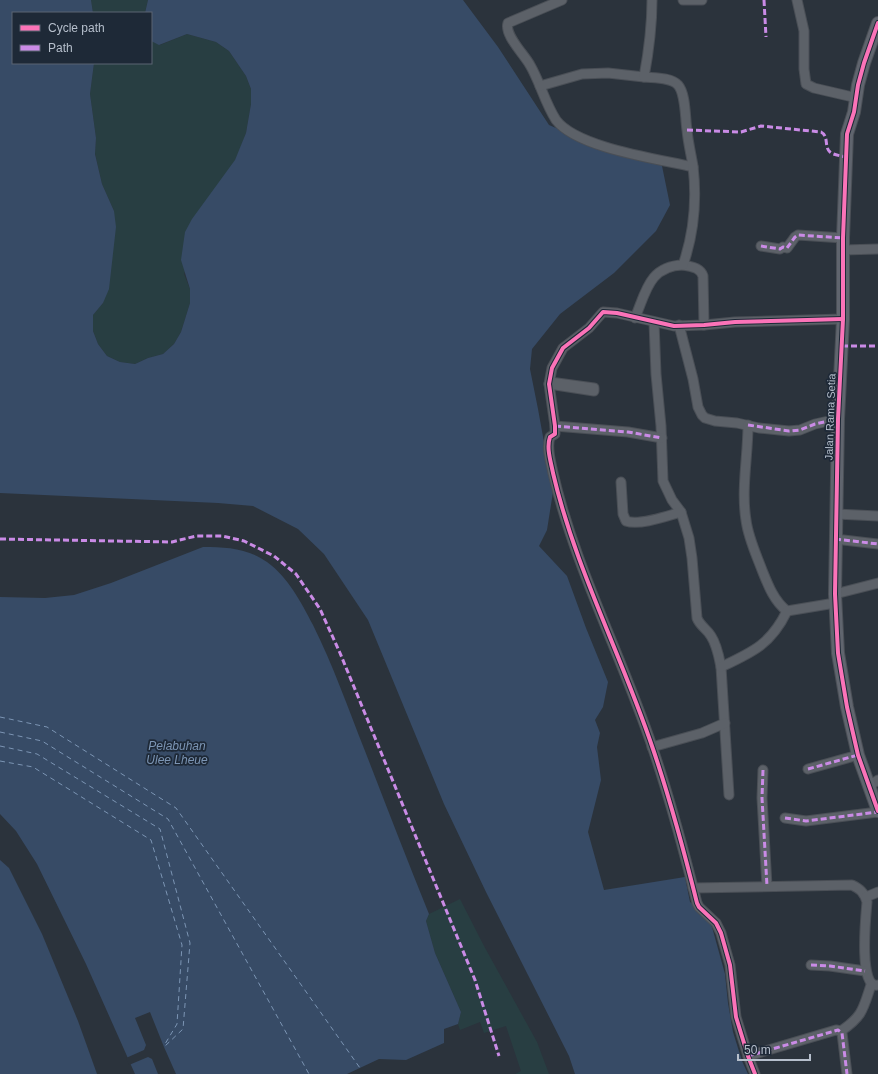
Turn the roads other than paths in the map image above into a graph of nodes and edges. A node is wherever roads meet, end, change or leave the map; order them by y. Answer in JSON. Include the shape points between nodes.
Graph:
{"nodes":[{"id":1,"x":562,"y":0,"type":"edge"},
{"id":2,"x":652,"y":0,"type":"edge"},
{"id":3,"x":683,"y":0,"type":"edge"},
{"id":4,"x":702,"y":0,"type":"edge"},
{"id":5,"x":797,"y":0,"type":"edge"},
{"id":6,"x":878,"y":23,"type":"edge"},
{"id":7,"x":644,"y":77,"type":"junction"},
{"id":8,"x":540,"y":86,"type":"junction"},
{"id":9,"x":857,"y":98,"type":"junction"},
{"id":10,"x":693,"y":167,"type":"junction"},
{"id":11,"x":843,"y":244,"type":"junction"},
{"id":12,"x":761,"y":246,"type":"dead end"},
{"id":13,"x":878,"y":249,"type":"edge"},
{"id":14,"x":683,"y":265,"type":"junction"},
{"id":15,"x":635,"y":318,"type":"junction"},
{"id":16,"x":843,"y":319,"type":"junction"},
{"id":17,"x":654,"y":322,"type":"junction"},
{"id":18,"x":679,"y":325,"type":"junction"},
{"id":19,"x":704,"y":325,"type":"junction"},
{"id":20,"x":838,"y":419,"type":"junction"},
{"id":21,"x":748,"y":425,"type":"junction"},
{"id":22,"x":556,"y":426,"type":"junction"},
{"id":23,"x":662,"y":438,"type":"junction"},
{"id":24,"x":621,"y":482,"type":"dead end"},
{"id":25,"x":680,"y":512,"type":"junction"},
{"id":26,"x":836,"y":514,"type":"junction"},
{"id":27,"x":878,"y":516,"type":"edge"},
{"id":28,"x":835,"y":540,"type":"junction"},
{"id":29,"x":878,"y":544,"type":"edge"},
{"id":30,"x":878,"y":583,"type":"edge"},
{"id":31,"x":835,"y":598,"type":"junction"},
{"id":32,"x":787,"y":611,"type":"junction"},
{"id":33,"x":721,"y":667,"type":"junction"},
{"id":34,"x":725,"y":722,"type":"junction"},
{"id":35,"x":652,"y":747,"type":"junction"},
{"id":36,"x":858,"y":755,"type":"junction"},
{"id":37,"x":808,"y":769,"type":"dead end"},
{"id":38,"x":763,"y":770,"type":"dead end"},
{"id":39,"x":874,"y":783,"type":"edge"},
{"id":40,"x":729,"y":795,"type":"dead end"},
{"id":41,"x":878,"y":811,"type":"edge"},
{"id":42,"x":785,"y":818,"type":"dead end"},
{"id":43,"x":767,"y":886,"type":"junction"},
{"id":44,"x":693,"y":888,"type":"junction"},
{"id":45,"x":878,"y":892,"type":"edge"},
{"id":46,"x":866,"y":897,"type":"junction"},
{"id":47,"x":811,"y":965,"type":"dead end"},
{"id":48,"x":865,"y":971,"type":"junction"},
{"id":49,"x":875,"y":985,"type":"edge"},
{"id":50,"x":841,"y":1030,"type":"junction"},
{"id":51,"x":748,"y":1056,"type":"junction"},
{"id":52,"x":755,"y":1074,"type":"edge"},
{"id":53,"x":847,"y":1074,"type":"edge"}],
"edges":[{"from":1,"to":8,"type":"street","via":[[507,24],[510,36],[530,64]]},
{"from":2,"to":7,"type":"street","via":[[652,28]]},
{"from":3,"to":4,"type":"street"},
{"from":5,"to":9,"type":"street","via":[[804,31],[806,84]]},
{"from":6,"to":9,"type":"street","name":"Jalan Rama Setia","via":[[864,63]]},
{"from":7,"to":8,"type":"street","via":[[608,73],[582,74]]},
{"from":7,"to":10,"type":"street","via":[[669,80],[681,88]]},
{"from":8,"to":10,"type":"street","via":[[549,109],[557,120],[576,135],[605,148]]},
{"from":9,"to":11,"type":"street","name":"Jalan Rama Setia","via":[[847,134]]},
{"from":10,"to":14,"type":"street","via":[[693,229]]},
{"from":11,"to":12,"type":"street","via":[[798,235],[787,248]]},
{"from":11,"to":13,"type":"street"},
{"from":11,"to":16,"type":"street","name":"Jalan Rama Setia"},
{"from":14,"to":15,"type":"street","via":[[665,268],[653,277]]},
{"from":14,"to":19,"type":"street","via":[[702,272]]},
{"from":15,"to":17,"type":"street"},
{"from":15,"to":22,"type":"street","via":[[603,312],[589,328],[563,348],[552,368],[549,384]]},
{"from":16,"to":19,"type":"street"},
{"from":16,"to":20,"type":"street","name":"Jalan Rama Setia"},
{"from":17,"to":18,"type":"street"},
{"from":17,"to":23,"type":"street"},
{"from":18,"to":19,"type":"street"},
{"from":18,"to":21,"type":"street","via":[[702,415],[715,422]]},
{"from":20,"to":21,"type":"street","via":[[790,431]]},
{"from":20,"to":26,"type":"street","name":"Jalan Rama Setia"},
{"from":21,"to":32,"type":"street","via":[[744,507],[746,521],[770,589]]},
{"from":22,"to":23,"type":"street","via":[[628,432]]},
{"from":22,"to":35,"type":"street","via":[[555,434],[549,439],[550,460],[569,531]]},
{"from":23,"to":25,"type":"street","via":[[663,481]]},
{"from":24,"to":25,"type":"street","via":[[623,514],[626,521],[640,522]]},
{"from":25,"to":33,"type":"street","via":[[691,547],[697,618],[712,637]]},
{"from":26,"to":27,"type":"street"},
{"from":26,"to":28,"type":"street","name":"Jalan Rama Setia"},
{"from":28,"to":29,"type":"street"},
{"from":28,"to":31,"type":"street","name":"Jalan Rama Setia"},
{"from":30,"to":31,"type":"street"},
{"from":31,"to":32,"type":"street"},
{"from":31,"to":36,"type":"street","name":"Jalan Rama Setia","via":[[838,653]]},
{"from":32,"to":33,"type":"street","via":[[781,624],[766,642]]},
{"from":33,"to":34,"type":"street"},
{"from":34,"to":35,"type":"street","via":[[702,733]]},
{"from":34,"to":40,"type":"street"},
{"from":35,"to":44,"type":"street"},
{"from":36,"to":37,"type":"street"},
{"from":36,"to":39,"type":"street","name":"Jalan Rama Setia"},
{"from":38,"to":43,"type":"street"},
{"from":39,"to":41,"type":"street","name":"Jalan Rama Setia"},
{"from":41,"to":42,"type":"street","via":[[806,821]]},
{"from":43,"to":44,"type":"street"},
{"from":43,"to":46,"type":"street","via":[[852,885],[861,889]]},
{"from":44,"to":51,"type":"street","via":[[699,907],[712,918],[721,933],[730,965],[736,1017]]},
{"from":45,"to":46,"type":"street"},
{"from":46,"to":48,"type":"street"},
{"from":47,"to":48,"type":"street"},
{"from":48,"to":49,"type":"street"},
{"from":49,"to":50,"type":"street","via":[[857,1019]]},
{"from":50,"to":51,"type":"street"},
{"from":50,"to":53,"type":"street"},
{"from":51,"to":52,"type":"street"}]}
